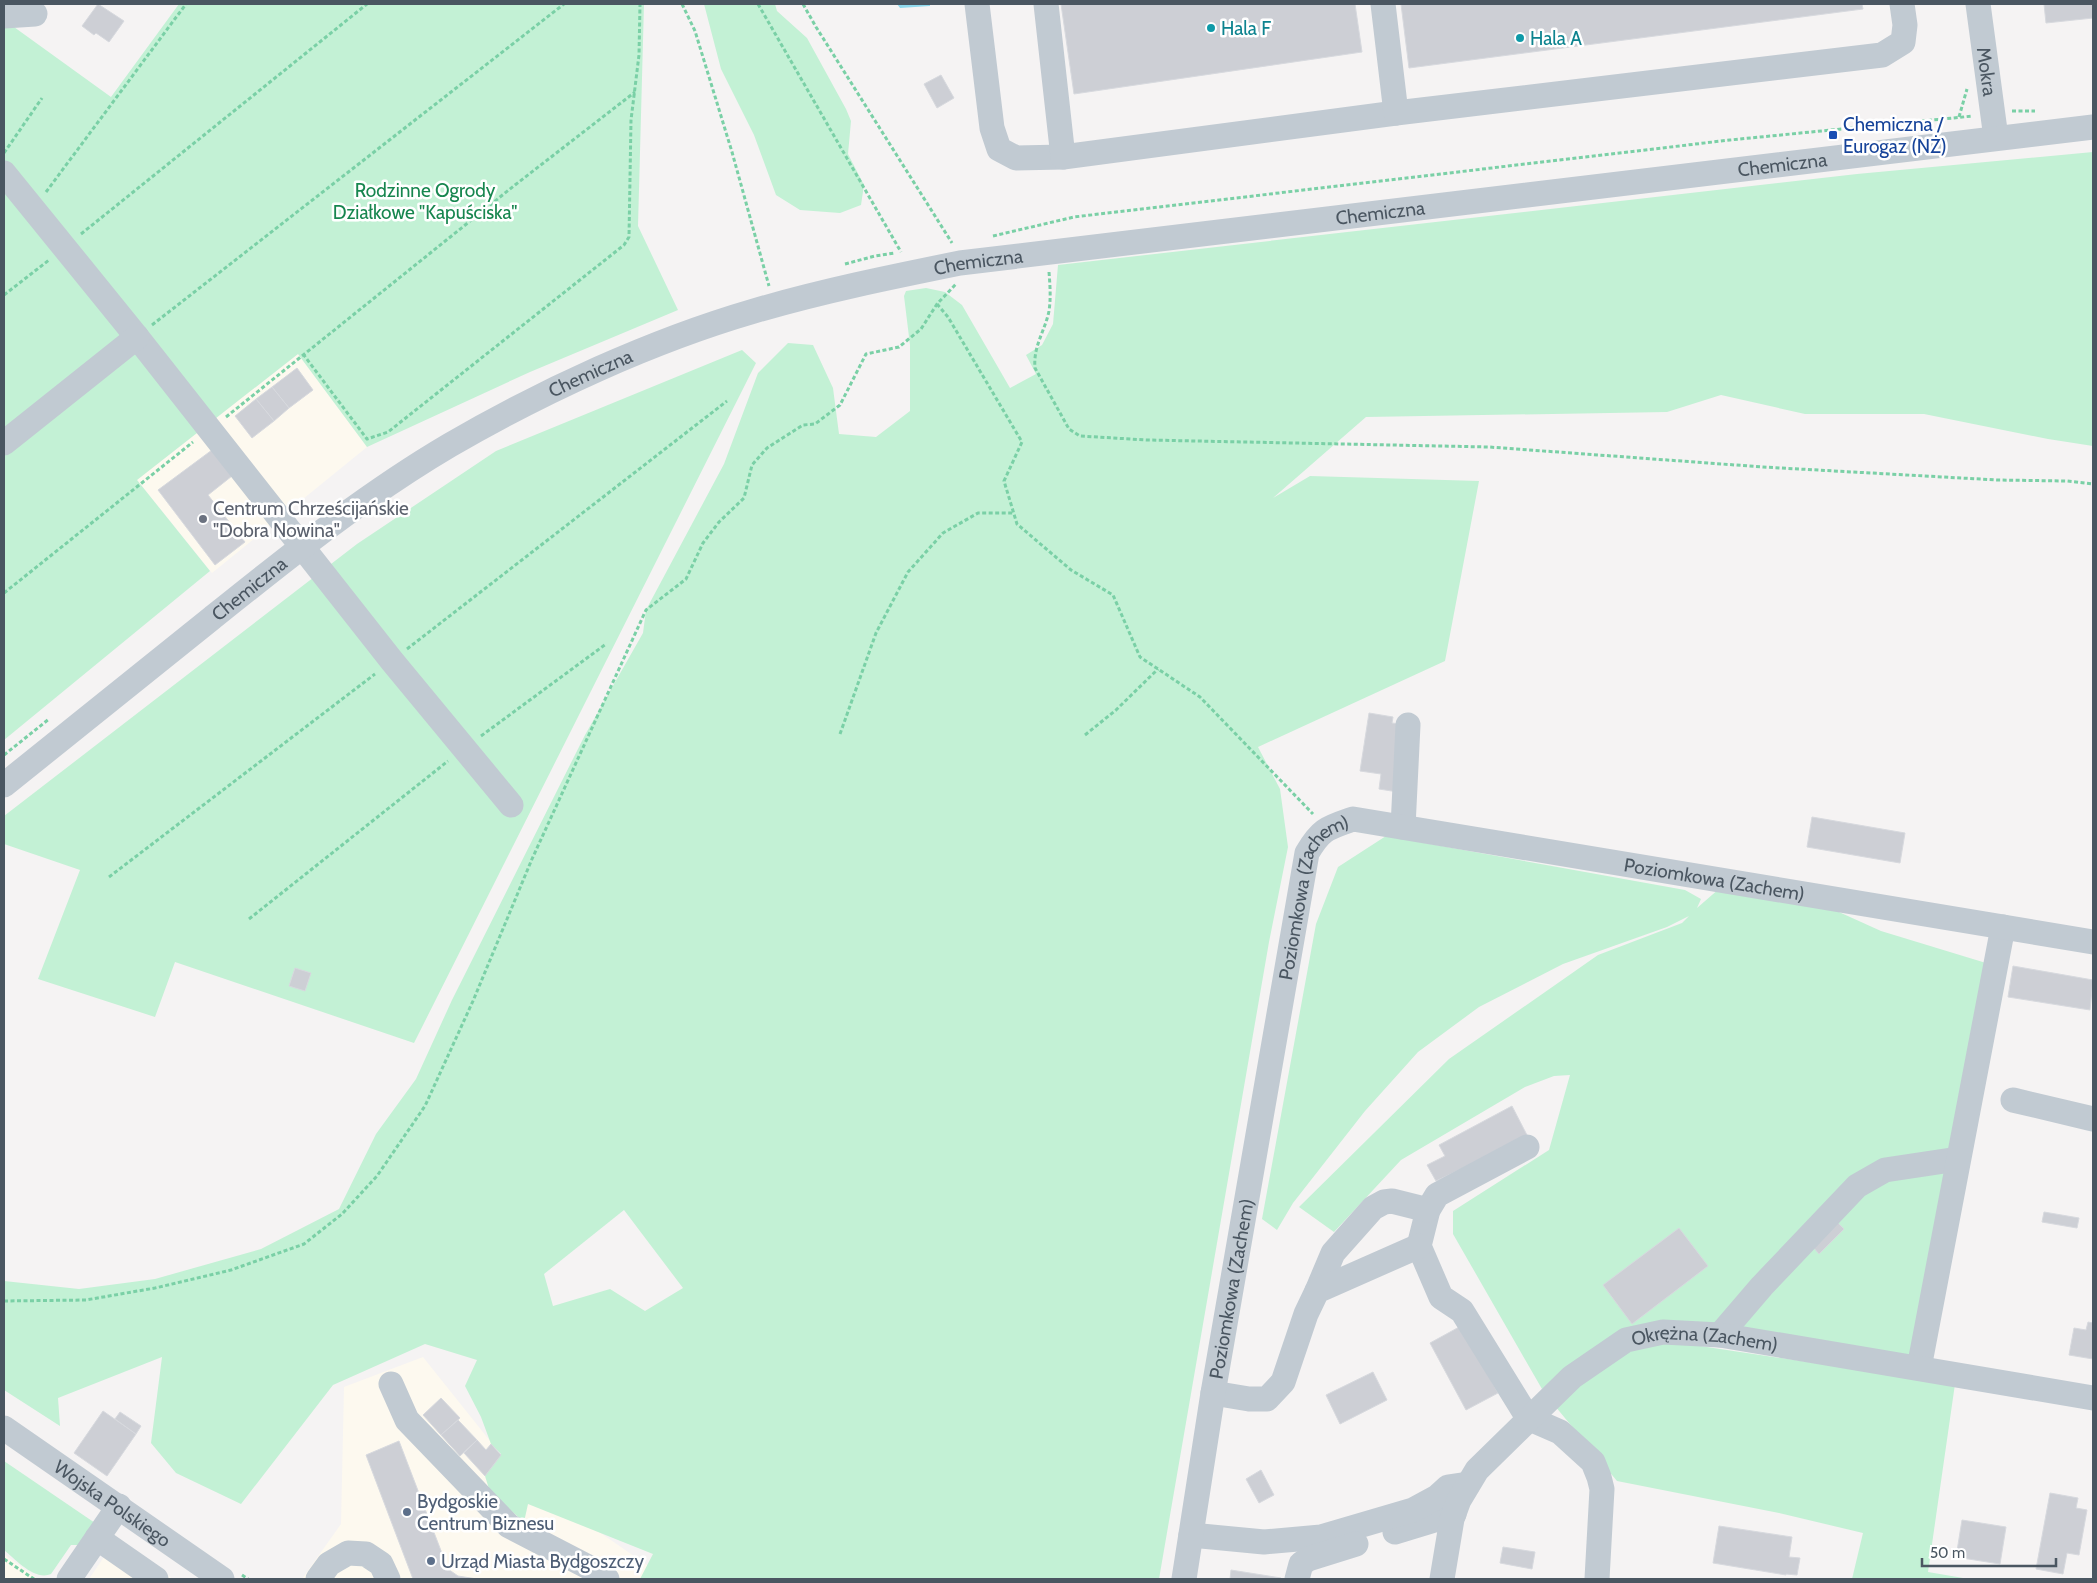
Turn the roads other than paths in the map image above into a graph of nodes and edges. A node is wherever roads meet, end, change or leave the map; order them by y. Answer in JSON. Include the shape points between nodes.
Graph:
{"nodes":[{"id":1,"x":977,"y":4,"type":"edge"},
{"id":2,"x":1046,"y":4,"type":"edge"},
{"id":3,"x":1383,"y":4,"type":"edge"},
{"id":4,"x":1902,"y":4,"type":"edge"},
{"id":5,"x":1978,"y":4,"type":"edge"},
{"id":6,"x":35,"y":14,"type":"dead end"},
{"id":7,"x":4,"y":16,"type":"edge"},
{"id":8,"x":1396,"y":113,"type":"junction"},
{"id":9,"x":2093,"y":128,"type":"edge"},
{"id":10,"x":1996,"y":138,"type":"junction"},
{"id":11,"x":1063,"y":157,"type":"junction"},
{"id":12,"x":4,"y":173,"type":"edge"},
{"id":13,"x":137,"y":337,"type":"junction"},
{"id":14,"x":4,"y":443,"type":"edge"},
{"id":15,"x":302,"y":547,"type":"junction"},
{"id":16,"x":1408,"y":725,"type":"dead end"},
{"id":17,"x":4,"y":785,"type":"edge"},
{"id":18,"x":511,"y":805,"type":"dead end"},
{"id":19,"x":1403,"y":827,"type":"junction"},
{"id":20,"x":2003,"y":927,"type":"junction"},
{"id":21,"x":2093,"y":942,"type":"edge"},
{"id":22,"x":2013,"y":1100,"type":"dead end"},
{"id":23,"x":2093,"y":1119,"type":"edge"},
{"id":24,"x":1527,"y":1147,"type":"dead end"},
{"id":25,"x":1958,"y":1159,"type":"junction"},
{"id":26,"x":1428,"y":1210,"type":"junction"},
{"id":27,"x":1419,"y":1246,"type":"junction"},
{"id":28,"x":1317,"y":1291,"type":"junction"},
{"id":29,"x":1720,"y":1335,"type":"junction"},
{"id":30,"x":1919,"y":1368,"type":"junction"},
{"id":31,"x":391,"y":1384,"type":"dead end"},
{"id":32,"x":1214,"y":1393,"type":"junction"},
{"id":33,"x":2093,"y":1398,"type":"edge"},
{"id":34,"x":1528,"y":1418,"type":"junction"},
{"id":35,"x":4,"y":1428,"type":"edge"},
{"id":36,"x":1468,"y":1484,"type":"junction"},
{"id":37,"x":119,"y":1506,"type":"junction"},
{"id":38,"x":1454,"y":1514,"type":"junction"},
{"id":39,"x":1191,"y":1535,"type":"junction"},
{"id":40,"x":97,"y":1538,"type":"junction"},
{"id":41,"x":69,"y":1579,"type":"edge"},
{"id":42,"x":156,"y":1579,"type":"edge"},
{"id":43,"x":222,"y":1579,"type":"edge"},
{"id":44,"x":318,"y":1579,"type":"edge"},
{"id":45,"x":388,"y":1579,"type":"edge"},
{"id":46,"x":607,"y":1579,"type":"edge"},
{"id":47,"x":1184,"y":1579,"type":"edge"},
{"id":48,"x":1297,"y":1579,"type":"edge"},
{"id":49,"x":1442,"y":1579,"type":"edge"},
{"id":50,"x":1600,"y":1579,"type":"edge"}],
"edges":[{"from":1,"to":11,"type":"street","via":[[992,128],[999,150],[1016,158]]},
{"from":2,"to":11,"type":"street"},
{"from":3,"to":8,"type":"street"},
{"from":4,"to":8,"type":"street","via":[[1903,42],[1882,56]]},
{"from":5,"to":10,"type":"street","name":"Mokra"},
{"from":6,"to":7,"type":"street"},
{"from":8,"to":11,"type":"street"},
{"from":9,"to":10,"type":"street","name":"Chemiczna"},
{"from":10,"to":15,"type":"street","name":"Chemiczna","via":[[1046,253],[957,254],[691,332],[607,366],[527,403],[447,447]]},
{"from":12,"to":13,"type":"street"},
{"from":13,"to":14,"type":"street"},
{"from":13,"to":15,"type":"street"},
{"from":15,"to":17,"type":"street","name":"Chemiczna"},
{"from":15,"to":18,"type":"street"},
{"from":16,"to":19,"type":"street"},
{"from":19,"to":20,"type":"street","name":"Poziomkowa (Zachem)"},
{"from":19,"to":32,"type":"street","name":"Poziomkowa (Zachem)","via":[[1353,819],[1331,826],[1317,836],[1307,853]]},
{"from":20,"to":21,"type":"street","name":"Poziomkowa (Zachem)"},
{"from":20,"to":25,"type":"street"},
{"from":22,"to":23,"type":"street"},
{"from":24,"to":26,"type":"street","via":[[1437,1195]]},
{"from":25,"to":29,"type":"street","via":[[1885,1170],[1857,1186]]},
{"from":25,"to":30,"type":"street"},
{"from":26,"to":27,"type":"street"},
{"from":26,"to":28,"type":"street","via":[[1392,1202],[1372,1208],[1333,1253]]},
{"from":27,"to":28,"type":"street"},
{"from":27,"to":34,"type":"street","via":[[1441,1297],[1462,1311]]},
{"from":28,"to":32,"type":"street","via":[[1283,1382],[1267,1399]]},
{"from":29,"to":30,"type":"street","name":"Okrężna (Zachem)"},
{"from":29,"to":34,"type":"street","name":"Okrężna (Zachem)","via":[[1663,1332],[1626,1340],[1572,1377]]},
{"from":30,"to":33,"type":"street","name":"Okrężna (Zachem)"},
{"from":31,"to":46,"type":"street","via":[[407,1420],[509,1526]]},
{"from":32,"to":39,"type":"street","name":"Poziomkowa (Zachem)"},
{"from":34,"to":36,"type":"street","name":"Okrężna (Zachem)","via":[[1477,1470]]},
{"from":34,"to":50,"type":"street","via":[[1560,1432],[1592,1462],[1599,1477],[1602,1489]]},
{"from":35,"to":37,"type":"street","name":"Wojska Polskiego"},
{"from":36,"to":38,"type":"street","name":"Okrężna (Zachem)"},
{"from":36,"to":39,"type":"street","via":[[1448,1487],[1413,1510],[1321,1537],[1264,1542]]},
{"from":37,"to":40,"type":"street"},
{"from":37,"to":43,"type":"street","name":"Wojska Polskiego"},
{"from":38,"to":48,"type":"street","via":[[1308,1559],[1301,1564]]},
{"from":38,"to":49,"type":"street","name":"Okrężna (Zachem)"},
{"from":39,"to":47,"type":"street","name":"Poziomkowa (Zachem)"},
{"from":40,"to":41,"type":"street"},
{"from":40,"to":42,"type":"street"},
{"from":44,"to":45,"type":"street","via":[[330,1564],[348,1553],[366,1554],[381,1564]]}]}
